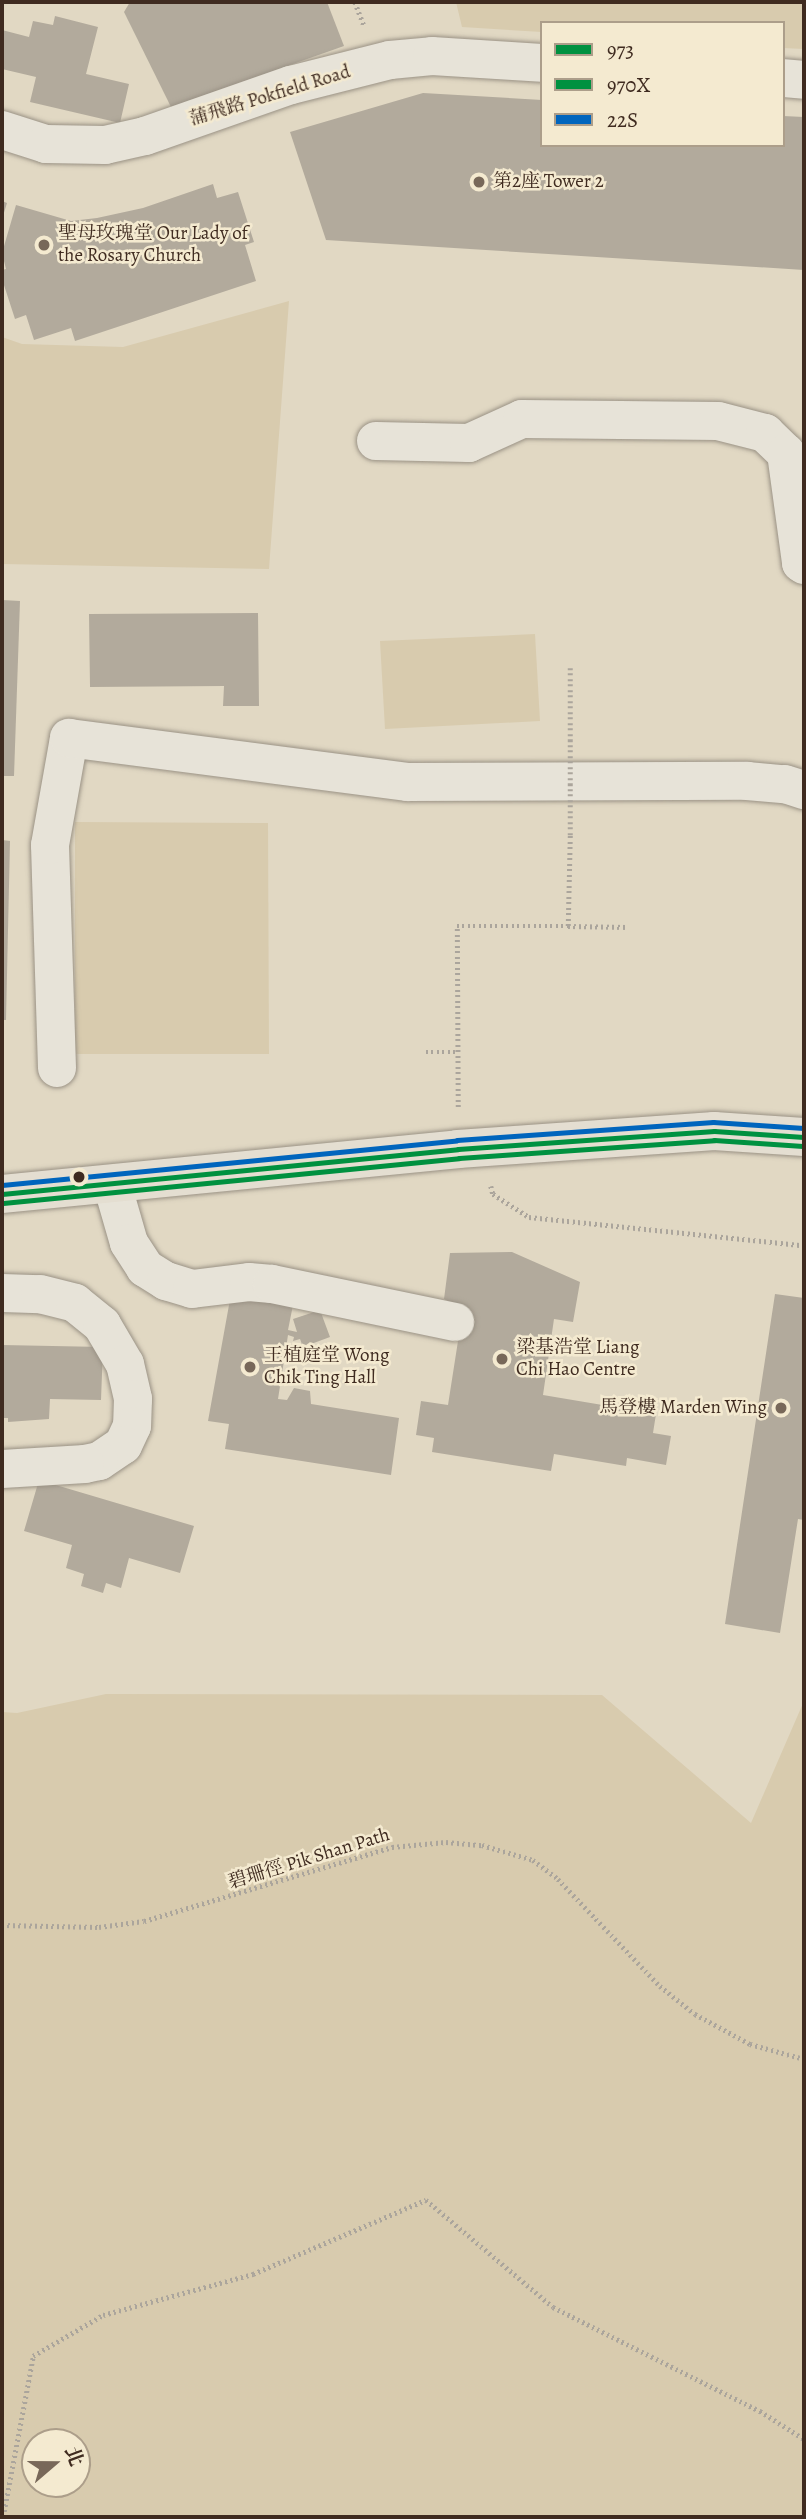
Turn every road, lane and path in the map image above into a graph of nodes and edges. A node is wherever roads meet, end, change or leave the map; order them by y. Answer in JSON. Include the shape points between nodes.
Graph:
{"nodes":[{"id":1,"x":355,"y":2,"type":"edge"},
{"id":2,"x":368,"y":37,"type":"dead end"},
{"id":3,"x":540,"y":63,"type":"edge"},
{"id":4,"x":785,"y":78,"type":"edge"},
{"id":5,"x":804,"y":80,"type":"edge"},
{"id":6,"x":2,"y":130,"type":"edge"},
{"id":7,"x":376,"y":441,"type":"dead end"},
{"id":8,"x":804,"y":565,"type":"edge"},
{"id":9,"x":570,"y":667,"type":"dead end"},
{"id":10,"x":804,"y":790,"type":"edge"},
{"id":11,"x":568,"y":926,"type":"junction"},
{"id":12,"x":628,"y":926,"type":"dead end"},
{"id":13,"x":426,"y":1052,"type":"dead end"},
{"id":14,"x":458,"y":1052,"type":"junction"},
{"id":15,"x":57,"y":1068,"type":"dead end"},
{"id":16,"x":458,"y":1107,"type":"dead end"},
{"id":17,"x":804,"y":1137,"type":"edge"},
{"id":18,"x":112,"y":1184,"type":"junction"},
{"id":19,"x":491,"y":1184,"type":"dead end"},
{"id":20,"x":2,"y":1194,"type":"edge"},
{"id":21,"x":800,"y":1245,"type":"dead end"},
{"id":22,"x":2,"y":1293,"type":"edge"},
{"id":23,"x":455,"y":1322,"type":"dead end"},
{"id":24,"x":2,"y":1469,"type":"edge"},
{"id":25,"x":2,"y":1925,"type":"edge"},
{"id":26,"x":804,"y":2059,"type":"edge"},
{"id":27,"x":804,"y":2438,"type":"edge"},
{"id":28,"x":3,"y":2517,"type":"edge"}],
"edges":[{"from":1,"to":2,"type":"path"},
{"from":3,"to":6,"type":"street","name":"蒲飛路 Pokfield Road","via":[[432,56],[390,60],[291,85],[145,136],[105,145],[47,144]]},
{"from":4,"to":5,"type":"street"},
{"from":7,"to":8,"type":"street","via":[[469,443],[522,419],[718,421],[765,433],[786,453]]},
{"from":9,"to":11,"type":"path","bridge":true},
{"from":10,"to":15,"type":"street","via":[[747,781],[407,782],[69,738],[50,845]]},
{"from":11,"to":12,"type":"path"},
{"from":11,"to":14,"type":"path","via":[[457,926]]},
{"from":13,"to":14,"type":"path"},
{"from":14,"to":16,"type":"path"},
{"from":17,"to":18,"type":"main road","via":[[714,1131],[458,1149]]},
{"from":18,"to":20,"type":"main road"},
{"from":18,"to":23,"type":"street","via":[[129,1243],[145,1268],[166,1282],[191,1289],[272,1284]]},
{"from":19,"to":21,"type":"path","via":[[492,1194],[529,1217]]},
{"from":22,"to":24,"type":"street","via":[[40,1294],[75,1303],[102,1325],[125,1364],[132,1399],[132,1426],[123,1445],[99,1461]]},
{"from":25,"to":26,"type":"path","name":"碧珊徑 Pik Shan Path","via":[[99,1927],[144,1921],[392,1847],[446,1842],[482,1845],[533,1860],[558,1879],[649,1976],[695,2014],[750,2044]]},
{"from":27,"to":28,"type":"path","via":[[760,2411],[553,2308],[426,2200],[253,2274],[103,2315],[33,2356]]}]}
